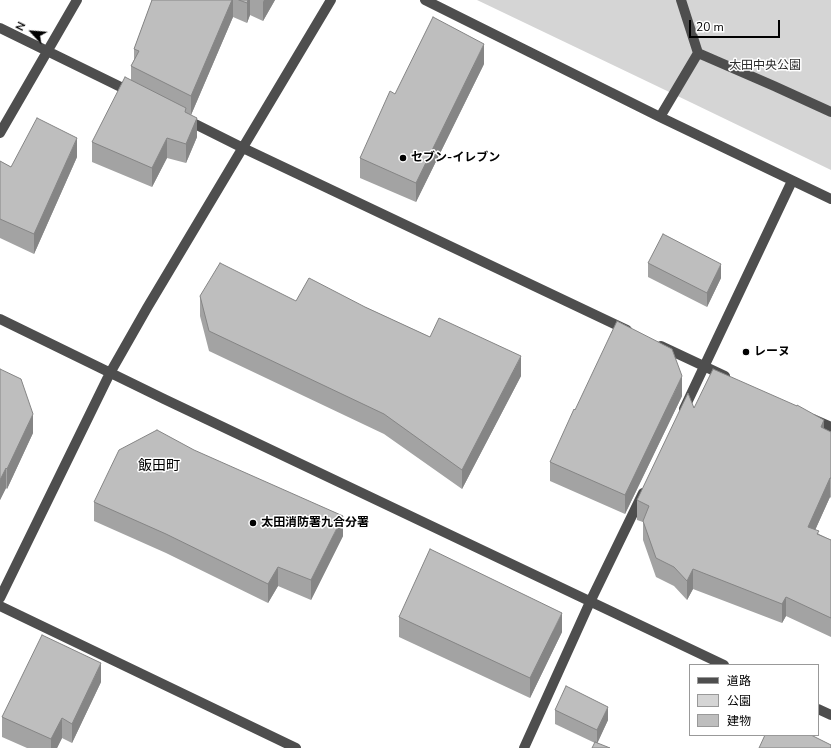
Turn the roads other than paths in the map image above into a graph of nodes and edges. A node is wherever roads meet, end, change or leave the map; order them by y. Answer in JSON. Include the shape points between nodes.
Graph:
{"nodes":[{"id":1,"x":77,"y":0,"type":"edge"},
{"id":2,"x":331,"y":0,"type":"edge"},
{"id":3,"x":425,"y":0,"type":"edge"},
{"id":4,"x":681,"y":0,"type":"edge"},
{"id":5,"x":0,"y":28,"type":"edge"},
{"id":6,"x":48,"y":51,"type":"junction"},
{"id":7,"x":698,"y":53,"type":"junction"},
{"id":8,"x":145,"y":99,"type":"edge"},
{"id":9,"x":831,"y":112,"type":"edge"},
{"id":10,"x":173,"y":113,"type":"edge"},
{"id":11,"x":660,"y":117,"type":"junction"},
{"id":12,"x":0,"y":133,"type":"edge"},
{"id":13,"x":243,"y":148,"type":"junction"},
{"id":14,"x":792,"y":181,"type":"junction"},
{"id":15,"x":831,"y":199,"type":"edge"},
{"id":16,"x":0,"y":319,"type":"edge"},
{"id":17,"x":639,"y":336,"type":"edge"},
{"id":18,"x":653,"y":342,"type":"edge"},
{"id":19,"x":704,"y":366,"type":"junction"},
{"id":20,"x":110,"y":373,"type":"junction"},
{"id":21,"x":732,"y":380,"type":"edge"},
{"id":22,"x":803,"y":414,"type":"edge"},
{"id":23,"x":680,"y":416,"type":"edge"},
{"id":24,"x":831,"y":427,"type":"edge"},
{"id":25,"x":649,"y":481,"type":"edge"},
{"id":26,"x":0,"y":598,"type":"edge"},
{"id":27,"x":590,"y":602,"type":"junction"},
{"id":28,"x":0,"y":606,"type":"edge"},
{"id":29,"x":722,"y":664,"type":"edge"},
{"id":30,"x":819,"y":709,"type":"edge"},
{"id":31,"x":831,"y":715,"type":"edge"},
{"id":32,"x":296,"y":748,"type":"edge"},
{"id":33,"x":524,"y":748,"type":"edge"}],
"edges":[{"from":1,"to":6,"type":"street"},
{"from":2,"to":13,"type":"street"},
{"from":3,"to":11,"type":"street"},
{"from":4,"to":7,"type":"street"},
{"from":5,"to":6,"type":"street"},
{"from":6,"to":8,"type":"street"},
{"from":6,"to":12,"type":"street"},
{"from":7,"to":9,"type":"street"},
{"from":7,"to":11,"type":"street"},
{"from":10,"to":13,"type":"street"},
{"from":11,"to":14,"type":"street"},
{"from":13,"to":17,"type":"street"},
{"from":13,"to":20,"type":"street"},
{"from":14,"to":15,"type":"street"},
{"from":14,"to":19,"type":"street"},
{"from":16,"to":20,"type":"street"},
{"from":18,"to":19,"type":"street"},
{"from":19,"to":21,"type":"street"},
{"from":19,"to":23,"type":"street"},
{"from":20,"to":26,"type":"street"},
{"from":20,"to":27,"type":"street"},
{"from":22,"to":24,"type":"street"},
{"from":25,"to":27,"type":"street"},
{"from":27,"to":29,"type":"street"},
{"from":27,"to":33,"type":"street"},
{"from":28,"to":32,"type":"street"},
{"from":30,"to":31,"type":"street"}]}
